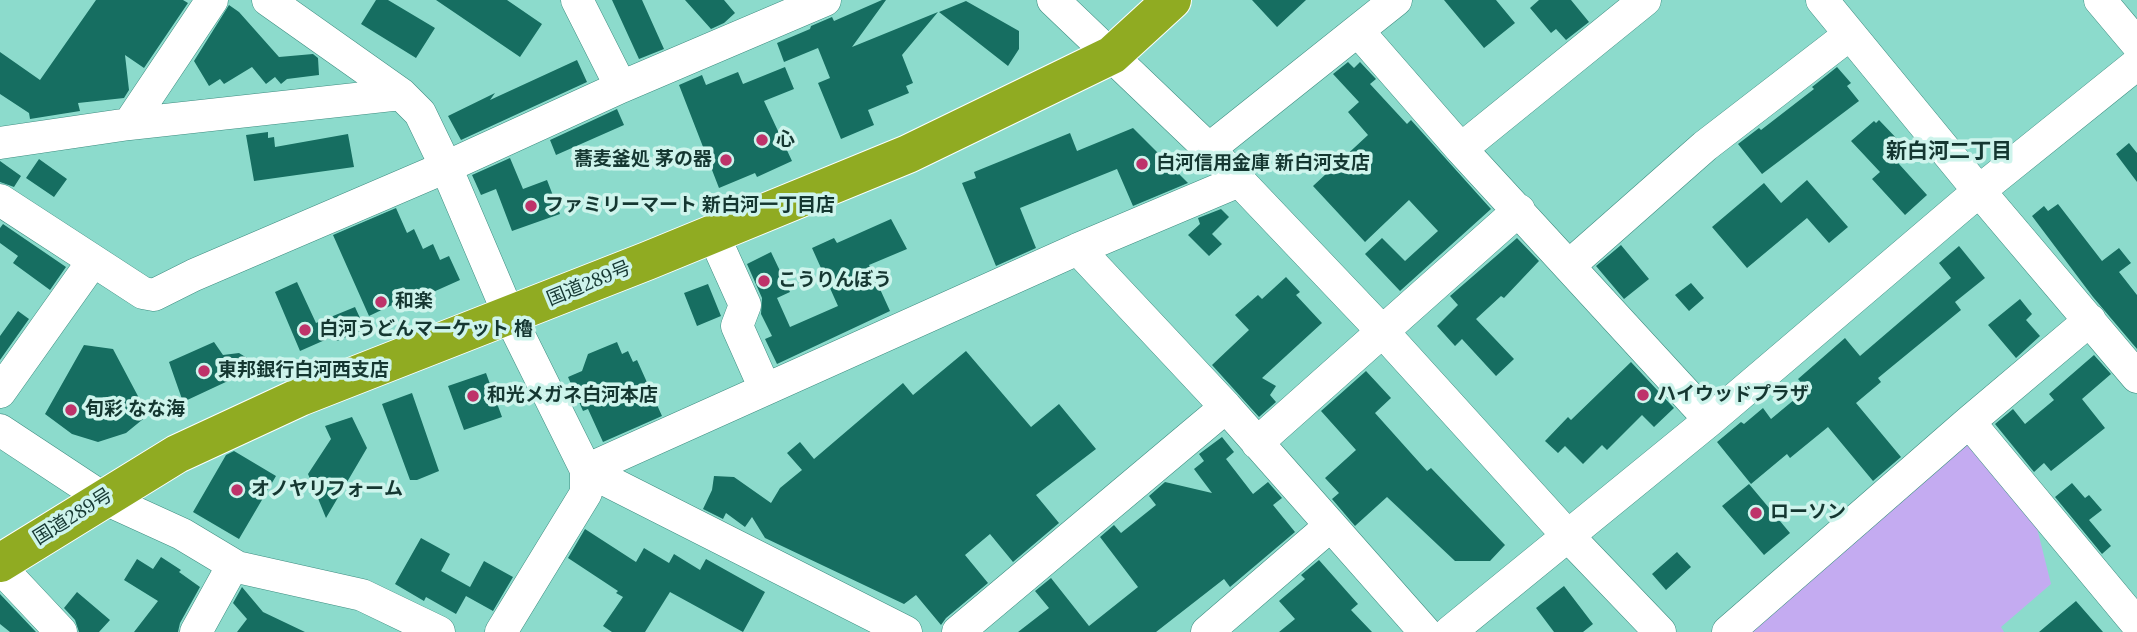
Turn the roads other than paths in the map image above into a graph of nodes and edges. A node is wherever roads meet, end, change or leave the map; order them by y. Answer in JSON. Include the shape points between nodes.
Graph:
{"nodes":[{"id":1,"x":212,"y":0,"type":"edge"},
{"id":2,"x":268,"y":0,"type":"edge"},
{"id":3,"x":577,"y":0,"type":"edge"},
{"id":4,"x":825,"y":0,"type":"edge"},
{"id":5,"x":1053,"y":0,"type":"edge"},
{"id":6,"x":1172,"y":0,"type":"edge"},
{"id":7,"x":1396,"y":0,"type":"edge"},
{"id":8,"x":1645,"y":0,"type":"edge"},
{"id":9,"x":1822,"y":0,"type":"edge"},
{"id":10,"x":2100,"y":0,"type":"edge"},
{"id":11,"x":771,"y":10,"type":"edge"},
{"id":12,"x":1358,"y":32,"type":"junction"},
{"id":13,"x":1849,"y":35,"type":"junction"},
{"id":14,"x":2137,"y":44,"type":"edge"},
{"id":15,"x":1112,"y":55,"type":"junction"},
{"id":16,"x":2137,"y":64,"type":"edge"},
{"id":17,"x":621,"y":87,"type":"junction"},
{"id":18,"x":401,"y":94,"type":"junction"},
{"id":19,"x":129,"y":124,"type":"junction"},
{"id":20,"x":0,"y":143,"type":"edge"},
{"id":21,"x":1209,"y":149,"type":"junction"},
{"id":22,"x":1461,"y":149,"type":"junction"},
{"id":23,"x":446,"y":167,"type":"junction"},
{"id":24,"x":1239,"y":181,"type":"junction"},
{"id":25,"x":1979,"y":191,"type":"junction"},
{"id":26,"x":0,"y":200,"type":"edge"},
{"id":27,"x":1519,"y":210,"type":"junction"},
{"id":28,"x":713,"y":234,"type":"junction"},
{"id":29,"x":1078,"y":249,"type":"junction"},
{"id":30,"x":93,"y":261,"type":"junction"},
{"id":31,"x":1570,"y":265,"type":"junction"},
{"id":32,"x":509,"y":315,"type":"junction"},
{"id":33,"x":2090,"y":320,"type":"junction"},
{"id":34,"x":1383,"y":332,"type":"junction"},
{"id":35,"x":2137,"y":377,"type":"edge"},
{"id":36,"x":765,"y":389,"type":"junction"},
{"id":37,"x":0,"y":393,"type":"edge"},
{"id":38,"x":1226,"y":407,"type":"junction"},
{"id":39,"x":1710,"y":420,"type":"junction"},
{"id":40,"x":1969,"y":422,"type":"junction"},
{"id":41,"x":0,"y":430,"type":"edge"},
{"id":42,"x":1257,"y":443,"type":"junction"},
{"id":43,"x":586,"y":470,"type":"junction"},
{"id":44,"x":103,"y":498,"type":"junction"},
{"id":45,"x":1330,"y":526,"type":"junction"},
{"id":46,"x":1569,"y":536,"type":"junction"},
{"id":47,"x":0,"y":565,"type":"edge"},
{"id":48,"x":233,"y":565,"type":"junction"},
{"id":49,"x":2137,"y":624,"type":"edge"},
{"id":50,"x":61,"y":632,"type":"edge"},
{"id":51,"x":196,"y":632,"type":"edge"},
{"id":52,"x":439,"y":632,"type":"edge"},
{"id":53,"x":501,"y":632,"type":"edge"},
{"id":54,"x":906,"y":632,"type":"edge"},
{"id":55,"x":958,"y":632,"type":"edge"},
{"id":56,"x":1207,"y":632,"type":"edge"},
{"id":57,"x":1425,"y":632,"type":"edge"},
{"id":58,"x":1450,"y":632,"type":"edge"},
{"id":59,"x":1660,"y":632,"type":"edge"},
{"id":60,"x":1728,"y":632,"type":"edge"}],
"edges":[{"from":1,"to":19,"type":"street"},
{"from":2,"to":18,"type":"street"},
{"from":3,"to":17,"type":"street"},
{"from":4,"to":11,"type":"street"},
{"from":5,"to":15,"type":"street"},
{"from":6,"to":15,"type":"highway","name":"国道289号"},
{"from":7,"to":12,"type":"street"},
{"from":8,"to":22,"type":"street"},
{"from":9,"to":13,"type":"street"},
{"from":10,"to":14,"type":"street"},
{"from":11,"to":17,"type":"street"},
{"from":12,"to":21,"type":"street"},
{"from":12,"to":22,"type":"street"},
{"from":13,"to":25,"type":"street"},
{"from":13,"to":31,"type":"street","via":[[1705,146]]},
{"from":15,"to":21,"type":"street"},
{"from":15,"to":28,"type":"highway","name":"国道289号","via":[[908,154]]},
{"from":16,"to":25,"type":"street"},
{"from":17,"to":23,"type":"street"},
{"from":18,"to":19,"type":"street"},
{"from":18,"to":23,"type":"street","via":[[420,113]]},
{"from":19,"to":20,"type":"street"},
{"from":21,"to":24,"type":"street"},
{"from":22,"to":27,"type":"street"},
{"from":23,"to":30,"type":"street","via":[[154,295],[143,293]]},
{"from":23,"to":32,"type":"street"},
{"from":24,"to":29,"type":"street"},
{"from":24,"to":34,"type":"street"},
{"from":25,"to":33,"type":"street"},
{"from":25,"to":39,"type":"street"},
{"from":26,"to":30,"type":"street"},
{"from":27,"to":31,"type":"street"},
{"from":27,"to":34,"type":"street"},
{"from":28,"to":32,"type":"highway","name":"国道289号"},
{"from":28,"to":36,"type":"street","via":[[745,305],[737,326]]},
{"from":29,"to":36,"type":"street"},
{"from":29,"to":38,"type":"street"},
{"from":30,"to":37,"type":"street"},
{"from":31,"to":39,"type":"street"},
{"from":32,"to":43,"type":"street"},
{"from":32,"to":44,"type":"highway","name":"国道289号","via":[[300,397],[177,454]]},
{"from":33,"to":35,"type":"street"},
{"from":33,"to":40,"type":"street"},
{"from":34,"to":42,"type":"street"},
{"from":34,"to":46,"type":"street"},
{"from":36,"to":43,"type":"street"},
{"from":38,"to":42,"type":"street"},
{"from":38,"to":55,"type":"street"},
{"from":39,"to":46,"type":"street"},
{"from":40,"to":49,"type":"street"},
{"from":40,"to":60,"type":"street"},
{"from":41,"to":44,"type":"street"},
{"from":42,"to":45,"type":"street"},
{"from":43,"to":53,"type":"street","via":[[586,493]]},
{"from":43,"to":54,"type":"street"},
{"from":44,"to":47,"type":"highway","name":"国道289号"},
{"from":44,"to":48,"type":"street","via":[[182,534]]},
{"from":45,"to":56,"type":"street"},
{"from":45,"to":57,"type":"street"},
{"from":46,"to":58,"type":"street"},
{"from":46,"to":59,"type":"street"},
{"from":47,"to":50,"type":"street"},
{"from":48,"to":51,"type":"street"},
{"from":48,"to":52,"type":"street","via":[[362,595]]}]}
